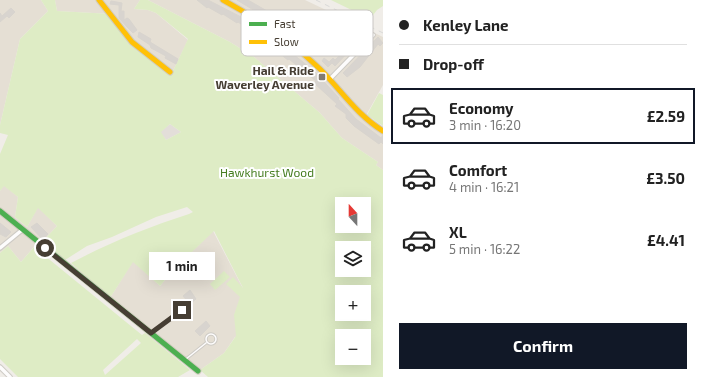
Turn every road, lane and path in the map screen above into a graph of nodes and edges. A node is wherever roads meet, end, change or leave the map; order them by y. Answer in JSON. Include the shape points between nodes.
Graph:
{"nodes":[{"id":1,"x":99,"y":0,"type":"edge"},
{"id":2,"x":223,"y":0,"type":"edge"},
{"id":3,"x":242,"y":10,"type":"edge"},
{"id":4,"x":304,"y":56,"type":"edge"},
{"id":5,"x":352,"y":56,"type":"edge"},
{"id":6,"x":170,"y":72,"type":"dead end"},
{"id":7,"x":330,"y":79,"type":"junction"},
{"id":8,"x":383,"y":130,"type":"edge"},
{"id":9,"x":0,"y":211,"type":"edge"},
{"id":10,"x":22,"y":230,"type":"junction"},
{"id":11,"x":0,"y":248,"type":"edge"},
{"id":12,"x":182,"y":310,"type":"dead end"},
{"id":13,"x":151,"y":333,"type":"junction"},
{"id":14,"x":207,"y":342,"type":"junction"},
{"id":15,"x":184,"y":360,"type":"junction"},
{"id":16,"x":0,"y":367,"type":"edge"},
{"id":17,"x":198,"y":371,"type":"dead end"},
{"id":18,"x":10,"y":377,"type":"edge"}],
"edges":[{"from":1,"to":6,"type":"street","via":[[132,42]]},
{"from":2,"to":3,"type":"street"},
{"from":4,"to":7,"type":"street"},
{"from":5,"to":7,"type":"street"},
{"from":7,"to":8,"type":"street","via":[[365,117]]},
{"from":9,"to":10,"type":"street"},
{"from":10,"to":11,"type":"street"},
{"from":10,"to":13,"type":"street"},
{"from":12,"to":13,"type":"lane"},
{"from":13,"to":15,"type":"street"},
{"from":14,"to":14,"type":"lane","via":[[207,335],[215,335],[215,342]]},
{"from":14,"to":15,"type":"lane"},
{"from":15,"to":17,"type":"street"},
{"from":16,"to":18,"type":"street"}]}
